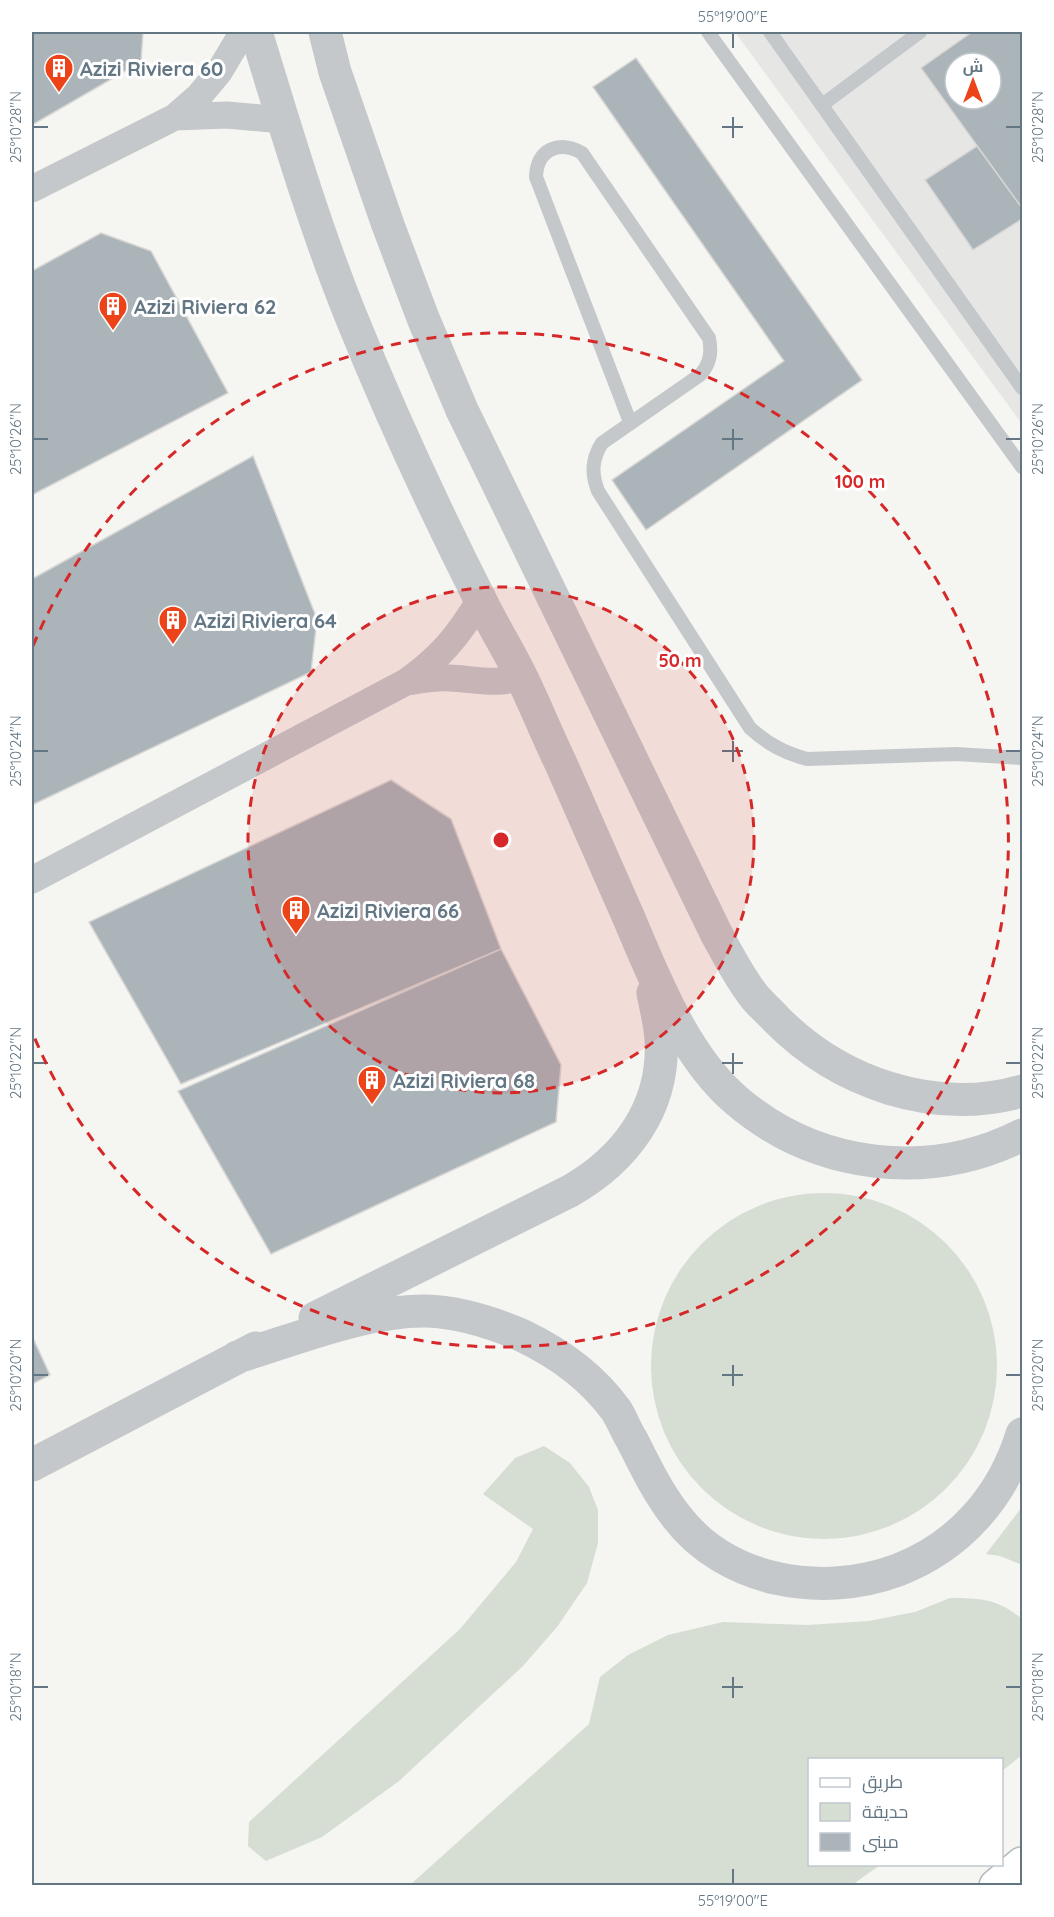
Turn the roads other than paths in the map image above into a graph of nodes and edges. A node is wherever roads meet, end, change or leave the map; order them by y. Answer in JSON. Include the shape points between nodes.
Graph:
{"nodes":[{"id":1,"x":243,"y":32,"type":"edge"},
{"id":2,"x":256,"y":32,"type":"edge"},
{"id":3,"x":325,"y":32,"type":"edge"},
{"id":4,"x":340,"y":32,"type":"edge"},
{"id":5,"x":708,"y":32,"type":"edge"},
{"id":6,"x":770,"y":32,"type":"edge"},
{"id":7,"x":920,"y":32,"type":"edge"},
{"id":8,"x":335,"y":72,"type":"junction"},
{"id":9,"x":822,"y":105,"type":"junction"},
{"id":10,"x":175,"y":117,"type":"junction"},
{"id":11,"x":283,"y":120,"type":"junction"},
{"id":12,"x":32,"y":189,"type":"edge"},
{"id":13,"x":1023,"y":388,"type":"edge"},
{"id":14,"x":630,"y":422,"type":"junction"},
{"id":15,"x":1023,"y":467,"type":"edge"},
{"id":16,"x":480,"y":600,"type":"junction"},
{"id":17,"x":521,"y":676,"type":"junction"},
{"id":18,"x":406,"y":682,"type":"junction"},
{"id":19,"x":1023,"y":758,"type":"edge"},
{"id":20,"x":32,"y":880,"type":"edge"},
{"id":21,"x":646,"y":959,"type":"junction"},
{"id":22,"x":1023,"y":1091,"type":"edge"},
{"id":23,"x":1023,"y":1135,"type":"edge"},
{"id":24,"x":237,"y":1357,"type":"junction"},
{"id":25,"x":1023,"y":1434,"type":"edge"},
{"id":26,"x":32,"y":1465,"type":"edge"},
{"id":27,"x":1023,"y":1864,"type":"edge"},
{"id":28,"x":996,"y":1886,"type":"edge"}],
"edges":[{"from":1,"to":10,"type":"street","via":[[219,72]]},
{"from":2,"to":11,"type":"street"},
{"from":3,"to":8,"type":"street"},
{"from":4,"to":8,"type":"lane"},
{"from":5,"to":15,"type":"lane"},
{"from":6,"to":9,"type":"lane"},
{"from":7,"to":9,"type":"lane"},
{"from":8,"to":22,"type":"street","via":[[388,225],[462,410],[716,933],[754,997],[806,1047],[864,1080],[925,1097],[986,1098]]},
{"from":9,"to":13,"type":"lane"},
{"from":10,"to":11,"type":"street","via":[[227,115]]},
{"from":10,"to":12,"type":"street"},
{"from":11,"to":16,"type":"street","via":[[349,312]]},
{"from":14,"to":14,"type":"lane","via":[[707,368],[709,338],[582,153],[555,147],[540,159],[536,177]]},
{"from":14,"to":19,"type":"lane","via":[[595,453],[593,479],[598,491],[750,728],[766,742],[807,759],[956,754]]},
{"from":16,"to":17,"type":"street"},
{"from":16,"to":18,"type":"street","via":[[452,643]]},
{"from":17,"to":18,"type":"street","via":[[497,682],[448,678]]},
{"from":17,"to":21,"type":"street"},
{"from":18,"to":20,"type":"street"},
{"from":21,"to":23,"type":"street","via":[[691,1047],[711,1074],[761,1120],[790,1137],[853,1159],[919,1164],[984,1151]]},
{"from":21,"to":24,"type":"street","via":[[661,1040],[660,1069],[642,1123],[612,1162],[570,1191]]},
{"from":24,"to":25,"type":"street","via":[[348,1323],[390,1315],[426,1311],[464,1315],[492,1324],[548,1349],[596,1387],[616,1411],[651,1479],[676,1517],[700,1542],[756,1573],[787,1581],[818,1584],[881,1576],[938,1550],[985,1508],[1002,1482]]},
{"from":24,"to":26,"type":"street"},
{"from":27,"to":28,"type":"main road"}]}
